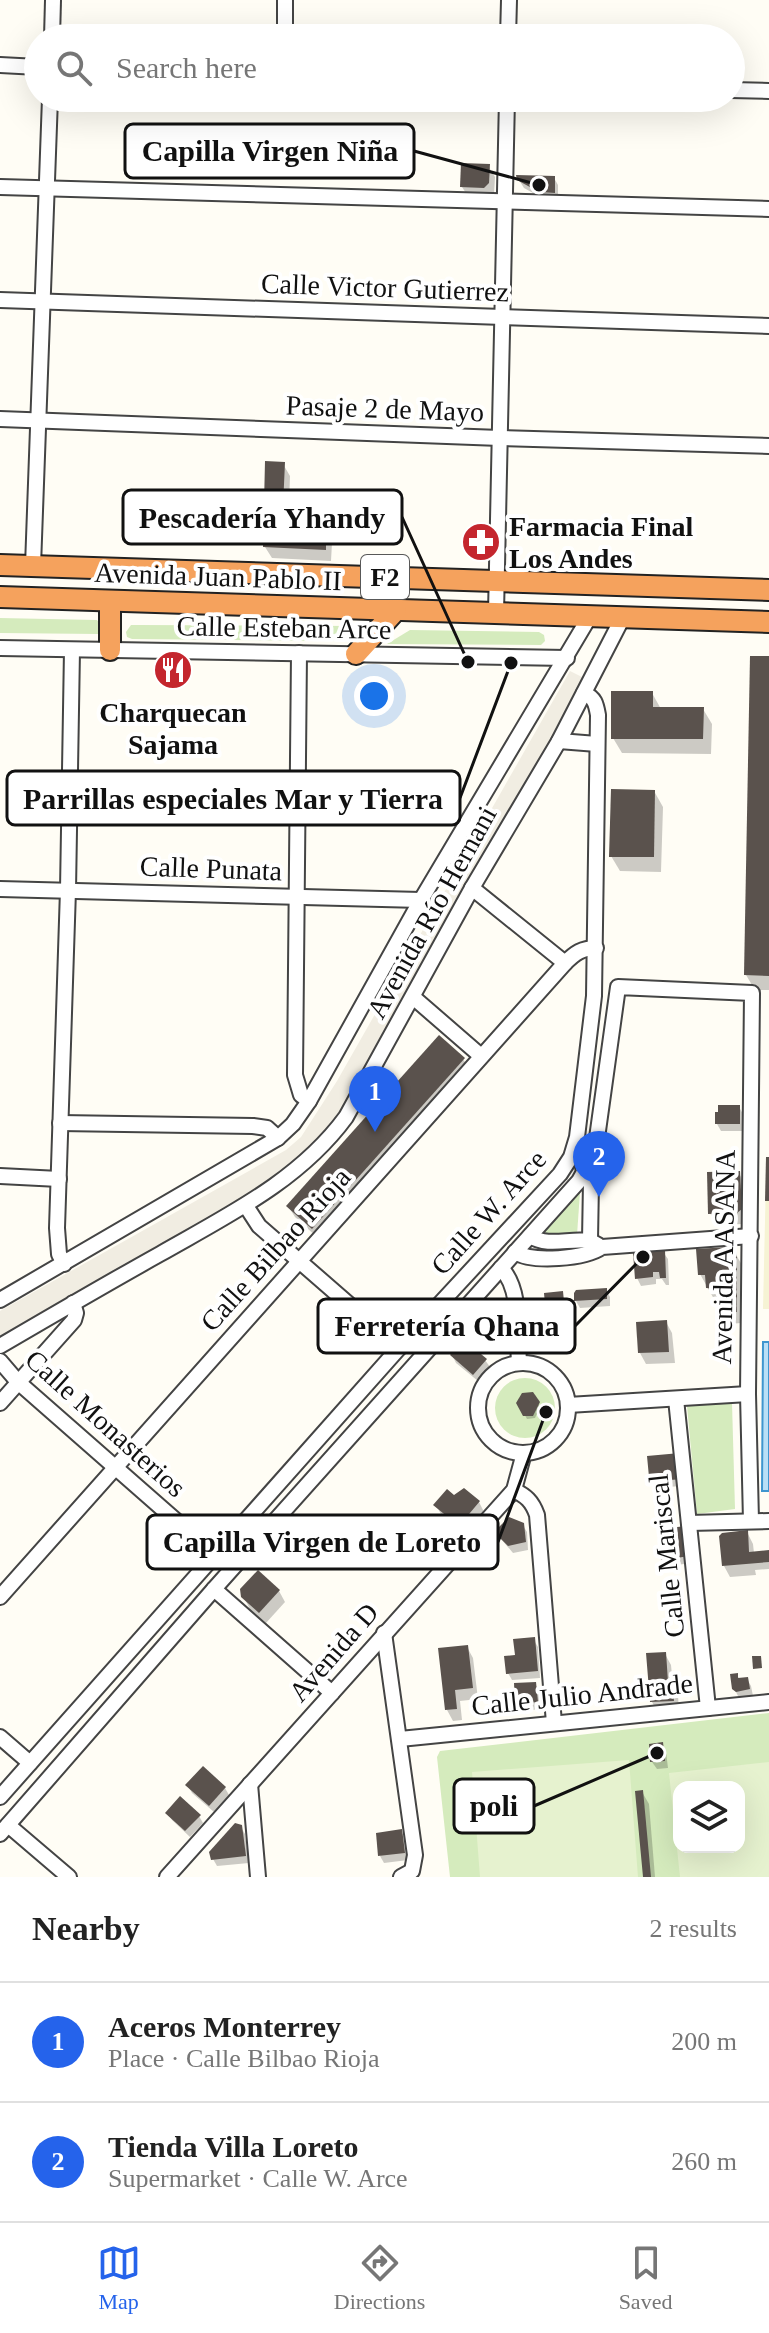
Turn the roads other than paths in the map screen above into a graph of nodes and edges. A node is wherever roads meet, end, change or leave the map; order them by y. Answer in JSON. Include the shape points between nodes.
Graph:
{"nodes":[{"id":1,"x":53,"y":0,"type":"edge"},
{"id":2,"x":285,"y":0,"type":"edge"},
{"id":3,"x":509,"y":0,"type":"edge"},
{"id":4,"x":52,"y":24,"type":"edge"},
{"id":5,"x":285,"y":24,"type":"edge"},
{"id":6,"x":508,"y":24,"type":"edge"},
{"id":7,"x":0,"y":65,"type":"edge"},
{"id":8,"x":24,"y":66,"type":"edge"},
{"id":9,"x":745,"y":90,"type":"edge"},
{"id":10,"x":769,"y":91,"type":"edge"},
{"id":11,"x":49,"y":112,"type":"edge"},
{"id":12,"x":507,"y":112,"type":"edge"},
{"id":13,"x":0,"y":187,"type":"edge"},
{"id":14,"x":46,"y":189,"type":"junction"},
{"id":15,"x":505,"y":201,"type":"junction"},
{"id":16,"x":769,"y":209,"type":"edge"},
{"id":17,"x":0,"y":300,"type":"edge"},
{"id":18,"x":43,"y":302,"type":"junction"},
{"id":19,"x":502,"y":317,"type":"junction"},
{"id":20,"x":769,"y":326,"type":"edge"},
{"id":21,"x":0,"y":419,"type":"edge"},
{"id":22,"x":38,"y":421,"type":"junction"},
{"id":23,"x":500,"y":438,"type":"junction"},
{"id":24,"x":769,"y":446,"type":"edge"},
{"id":25,"x":0,"y":565,"type":"edge"},
{"id":26,"x":33,"y":566,"type":"junction"},
{"id":27,"x":497,"y":581,"type":"junction"},
{"id":28,"x":769,"y":590,"type":"edge"},
{"id":29,"x":0,"y":597,"type":"edge"},
{"id":30,"x":110,"y":601,"type":"junction"},
{"id":31,"x":396,"y":610,"type":"junction"},
{"id":32,"x":496,"y":613,"type":"junction"},
{"id":33,"x":590,"y":616,"type":"junction"},
{"id":34,"x":623,"y":617,"type":"junction"},
{"id":35,"x":769,"y":622,"type":"edge"},
{"id":36,"x":0,"y":648,"type":"edge"},
{"id":37,"x":72,"y":650,"type":"junction"},
{"id":38,"x":110,"y":650,"type":"junction"},
{"id":39,"x":299,"y":653,"type":"junction"},
{"id":40,"x":356,"y":654,"type":"junction"},
{"id":41,"x":567,"y":658,"type":"junction"},
{"id":42,"x":584,"y":693,"type":"junction"},
{"id":43,"x":559,"y":741,"type":"junction"},
{"id":44,"x":597,"y":744,"type":"junction"},
{"id":45,"x":297,"y":781,"type":"junction"},
{"id":46,"x":412,"y":783,"type":"dead end"},
{"id":47,"x":472,"y":888,"type":"junction"},
{"id":48,"x":0,"y":889,"type":"edge"},
{"id":49,"x":68,"y":890,"type":"junction"},
{"id":50,"x":297,"y":897,"type":"junction"},
{"id":51,"x":421,"y":900,"type":"junction"},
{"id":52,"x":596,"y":948,"type":"junction"},
{"id":53,"x":565,"y":963,"type":"junction"},
{"id":54,"x":618,"y":987,"type":"joint"},
{"id":55,"x":413,"y":997,"type":"junction"},
{"id":56,"x":481,"y":1056,"type":"junction"},
{"id":57,"x":309,"y":1101,"type":"junction"},
{"id":58,"x":60,"y":1123,"type":"junction"},
{"id":59,"x":278,"y":1138,"type":"junction"},
{"id":60,"x":571,"y":1157,"type":"junction"},
{"id":61,"x":586,"y":1169,"type":"junction"},
{"id":62,"x":0,"y":1176,"type":"edge"},
{"id":63,"x":59,"y":1179,"type":"junction"},
{"id":64,"x":246,"y":1206,"type":"junction"},
{"id":65,"x":530,"y":1236,"type":"junction"},
{"id":66,"x":751,"y":1236,"type":"junction"},
{"id":67,"x":596,"y":1244,"type":"junction"},
{"id":68,"x":515,"y":1252,"type":"junction"},
{"id":69,"x":301,"y":1262,"type":"junction"},
{"id":70,"x":64,"y":1264,"type":"junction"},
{"id":71,"x":501,"y":1268,"type":"junction"},
{"id":72,"x":0,"y":1300,"type":"edge"},
{"id":73,"x":73,"y":1303,"type":"junction"},
{"id":74,"x":0,"y":1346,"type":"edge"},
{"id":75,"x":399,"y":1348,"type":"junction"},
{"id":76,"x":0,"y":1361,"type":"edge"},
{"id":77,"x":519,"y":1363,"type":"junction"},
{"id":78,"x":18,"y":1382,"type":"junction"},
{"id":79,"x":748,"y":1394,"type":"junction"},
{"id":80,"x":676,"y":1399,"type":"junction"},
{"id":81,"x":0,"y":1403,"type":"edge"},
{"id":82,"x":568,"y":1405,"type":"junction"},
{"id":83,"x":524,"y":1453,"type":"junction"},
{"id":84,"x":114,"y":1466,"type":"junction"},
{"id":85,"x":514,"y":1490,"type":"junction"},
{"id":86,"x":751,"y":1521,"type":"junction"},
{"id":87,"x":769,"y":1521,"type":"edge"},
{"id":88,"x":689,"y":1523,"type":"junction"},
{"id":89,"x":214,"y":1554,"type":"junction"},
{"id":90,"x":214,"y":1589,"type":"junction"},
{"id":91,"x":0,"y":1597,"type":"edge"},
{"id":92,"x":384,"y":1633,"type":"junction"},
{"id":93,"x":332,"y":1693,"type":"junction"},
{"id":94,"x":769,"y":1702,"type":"edge"},
{"id":95,"x":708,"y":1708,"type":"junction"},
{"id":96,"x":554,"y":1723,"type":"junction"},
{"id":97,"x":0,"y":1737,"type":"edge"},
{"id":98,"x":400,"y":1739,"type":"junction"},
{"id":99,"x":30,"y":1763,"type":"junction"},
{"id":100,"x":250,"y":1784,"type":"junction"},
{"id":101,"x":0,"y":1797,"type":"edge"},
{"id":102,"x":4,"y":1830,"type":"edge"},
{"id":103,"x":69,"y":1877,"type":"edge"},
{"id":104,"x":167,"y":1877,"type":"edge"},
{"id":105,"x":258,"y":1877,"type":"edge"},
{"id":106,"x":401,"y":1877,"type":"edge"}],
"edges":[{"from":1,"to":4,"type":"street"},
{"from":2,"to":5,"type":"street"},
{"from":3,"to":6,"type":"street"},
{"from":7,"to":8,"type":"street"},
{"from":9,"to":10,"type":"street"},
{"from":11,"to":14,"type":"street"},
{"from":12,"to":15,"type":"street"},
{"from":13,"to":14,"type":"street"},
{"from":14,"to":15,"type":"street"},
{"from":14,"to":18,"type":"street"},
{"from":15,"to":16,"type":"street"},
{"from":15,"to":19,"type":"street"},
{"from":17,"to":18,"type":"street","name":"Calle Victor Gutierrez"},
{"from":18,"to":19,"type":"street","name":"Calle Victor Gutierrez"},
{"from":18,"to":22,"type":"street"},
{"from":19,"to":20,"type":"street","name":"Calle Victor Gutierrez"},
{"from":19,"to":23,"type":"street"},
{"from":21,"to":22,"type":"street","name":"Pasaje 2 de Mayo"},
{"from":22,"to":23,"type":"street","name":"Pasaje 2 de Mayo"},
{"from":22,"to":26,"type":"street"},
{"from":23,"to":24,"type":"street","name":"Pasaje 2 de Mayo"},
{"from":23,"to":27,"type":"street"},
{"from":25,"to":26,"type":"highway","name":"Avenida Juan Pablo II","number":"F2"},
{"from":26,"to":27,"type":"highway","name":"Avenida Juan Pablo II","number":"F2"},
{"from":27,"to":28,"type":"highway","name":"Avenida Juan Pablo II","number":"F2"},
{"from":27,"to":32,"type":"street"},
{"from":29,"to":30,"type":"highway","name":"Avenida Juan Pablo II","number":"F2"},
{"from":30,"to":31,"type":"highway","name":"Avenida Juan Pablo II","number":"F2"},
{"from":30,"to":38,"type":"highway"},
{"from":31,"to":32,"type":"highway","name":"Avenida Juan Pablo II","number":"F2"},
{"from":31,"to":40,"type":"highway"},
{"from":32,"to":33,"type":"highway","name":"Avenida Juan Pablo II","number":"F2"},
{"from":33,"to":34,"type":"highway","name":"Avenida Juan Pablo II","number":"F2"},
{"from":33,"to":41,"type":"street","name":"Avenida Río Hernani"},
{"from":34,"to":35,"type":"highway","name":"Avenida Juan Pablo II","number":"F2"},
{"from":34,"to":42,"type":"street","name":"Avenida Río Hernani"},
{"from":36,"to":37,"type":"street","name":"Calle Esteban Arce"},
{"from":37,"to":38,"type":"street","name":"Calle Esteban Arce"},
{"from":37,"to":49,"type":"street"},
{"from":38,"to":39,"type":"street","name":"Calle Esteban Arce"},
{"from":39,"to":40,"type":"street","name":"Calle Esteban Arce"},
{"from":39,"to":45,"type":"street"},
{"from":40,"to":41,"type":"street","name":"Calle Esteban Arce"},
{"from":41,"to":51,"type":"street","name":"Avenida Río Hernani"},
{"from":42,"to":43,"type":"street","name":"Avenida Río Hernani"},
{"from":42,"to":44,"type":"street","name":"Calle W. Arce","via":[[596,702]]},
{"from":43,"to":44,"type":"street"},
{"from":43,"to":47,"type":"street","name":"Avenida Río Hernani"},
{"from":44,"to":52,"type":"street","name":"Calle W. Arce"},
{"from":45,"to":46,"type":"street"},
{"from":45,"to":50,"type":"street"},
{"from":47,"to":53,"type":"street"},
{"from":47,"to":55,"type":"street","name":"Avenida Río Hernani"},
{"from":48,"to":49,"type":"street","name":"Calle Punata"},
{"from":49,"to":50,"type":"street","name":"Calle Punata"},
{"from":49,"to":58,"type":"street"},
{"from":50,"to":51,"type":"street","name":"Calle Punata"},
{"from":50,"to":57,"type":"street","via":[[295,1075],[301,1095]]},
{"from":51,"to":57,"type":"street","name":"Avenida Río Hernani"},
{"from":52,"to":53,"type":"street","name":"Calle Bilbao Rioja","via":[[585,948]]},
{"from":52,"to":60,"type":"street","name":"Calle W. Arce"},
{"from":53,"to":56,"type":"street","name":"Calle Bilbao Rioja"},
{"from":54,"to":61,"type":"street","name":"Calle W. Arce","via":[[597,1138]]},
{"from":54,"to":66,"type":"street","name":"Avenida AASANA","via":[[752,993]]},
{"from":55,"to":56,"type":"street"},
{"from":55,"to":64,"type":"street","name":"Avenida Río Hernani","via":[[333,1135],[287,1178]]},
{"from":56,"to":69,"type":"street","name":"Calle Bilbao Rioja"},
{"from":57,"to":59,"type":"street","name":"Avenida Río Hernani"},
{"from":58,"to":59,"type":"street","via":[[253,1126],[267,1128]]},
{"from":58,"to":63,"type":"street"},
{"from":59,"to":70,"type":"street","name":"Avenida Río Hernani"},
{"from":60,"to":61,"type":"street"},
{"from":60,"to":75,"type":"street","name":"Calle W. Arce"},
{"from":61,"to":65,"type":"street","name":"Calle W. Arce"},
{"from":61,"to":67,"type":"street"},
{"from":62,"to":63,"type":"street"},
{"from":63,"to":70,"type":"street","via":[[57,1242]]},
{"from":64,"to":69,"type":"street","via":[[259,1226]]},
{"from":64,"to":73,"type":"street","name":"Avenida Río Hernani"},
{"from":65,"to":67,"type":"street","via":[[542,1242]]},
{"from":65,"to":68,"type":"street","name":"Calle W. Arce"},
{"from":66,"to":67,"type":"street"},
{"from":66,"to":79,"type":"street","name":"Avenida AASANA"},
{"from":67,"to":68,"type":"street","via":[[594,1253],[584,1256],[529,1259]]},
{"from":68,"to":71,"type":"street","name":"Calle W. Arce"},
{"from":69,"to":75,"type":"street"},
{"from":69,"to":84,"type":"street","name":"Calle Bilbao Rioja"},
{"from":70,"to":72,"type":"street","name":"Avenida Río Hernani"},
{"from":71,"to":77,"type":"street","via":[[515,1293]]},
{"from":71,"to":90,"type":"street","name":"Calle W. Arce"},
{"from":73,"to":74,"type":"street","name":"Avenida Río Hernani"},
{"from":73,"to":78,"type":"street","via":[[74,1320]]},
{"from":75,"to":89,"type":"street","name":"Calle W. Arce"},
{"from":76,"to":78,"type":"street","name":"Calle Monasterios"},
{"from":77,"to":82,"type":"street","via":[[535,1364],[556,1376]]},
{"from":77,"to":83,"type":"street","via":[[492,1375],[481,1391],[478,1410],[483,1430],[496,1444]]},
{"from":78,"to":81,"type":"street"},
{"from":78,"to":84,"type":"street","name":"Calle Monasterios"},
{"from":79,"to":80,"type":"street"},
{"from":79,"to":86,"type":"street","name":"Avenida AASANA"},
{"from":80,"to":82,"type":"street"},
{"from":80,"to":88,"type":"street","name":"Calle Mariscal"},
{"from":82,"to":83,"type":"street","via":[[557,1438]]},
{"from":83,"to":85,"type":"street","name":"Avenida D"},
{"from":84,"to":89,"type":"street","name":"Calle Monasterios"},
{"from":84,"to":91,"type":"street","name":"Calle Bilbao Rioja"},
{"from":85,"to":92,"type":"street","name":"Avenida D"},
{"from":85,"to":96,"type":"street","via":[[525,1496],[537,1515]]},
{"from":86,"to":87,"type":"street"},
{"from":86,"to":88,"type":"street"},
{"from":88,"to":95,"type":"street","name":"Calle Mariscal"},
{"from":89,"to":99,"type":"street","name":"Calle W. Arce"},
{"from":90,"to":93,"type":"street"},
{"from":90,"to":102,"type":"street","name":"Calle W. Arce"},
{"from":92,"to":93,"type":"street","name":"Avenida D"},
{"from":92,"to":98,"type":"street"},
{"from":93,"to":100,"type":"street","name":"Avenida D"},
{"from":94,"to":95,"type":"street","name":"Calle Julio Andrade"},
{"from":95,"to":96,"type":"street","name":"Calle Julio Andrade"},
{"from":96,"to":98,"type":"street","name":"Calle Julio Andrade"},
{"from":97,"to":99,"type":"street"},
{"from":98,"to":106,"type":"street","via":[[415,1855],[412,1871]]},
{"from":99,"to":101,"type":"street","name":"Calle W. Arce"},
{"from":100,"to":104,"type":"street","name":"Avenida D"},
{"from":100,"to":105,"type":"street"},
{"from":102,"to":103,"type":"street"}]}
